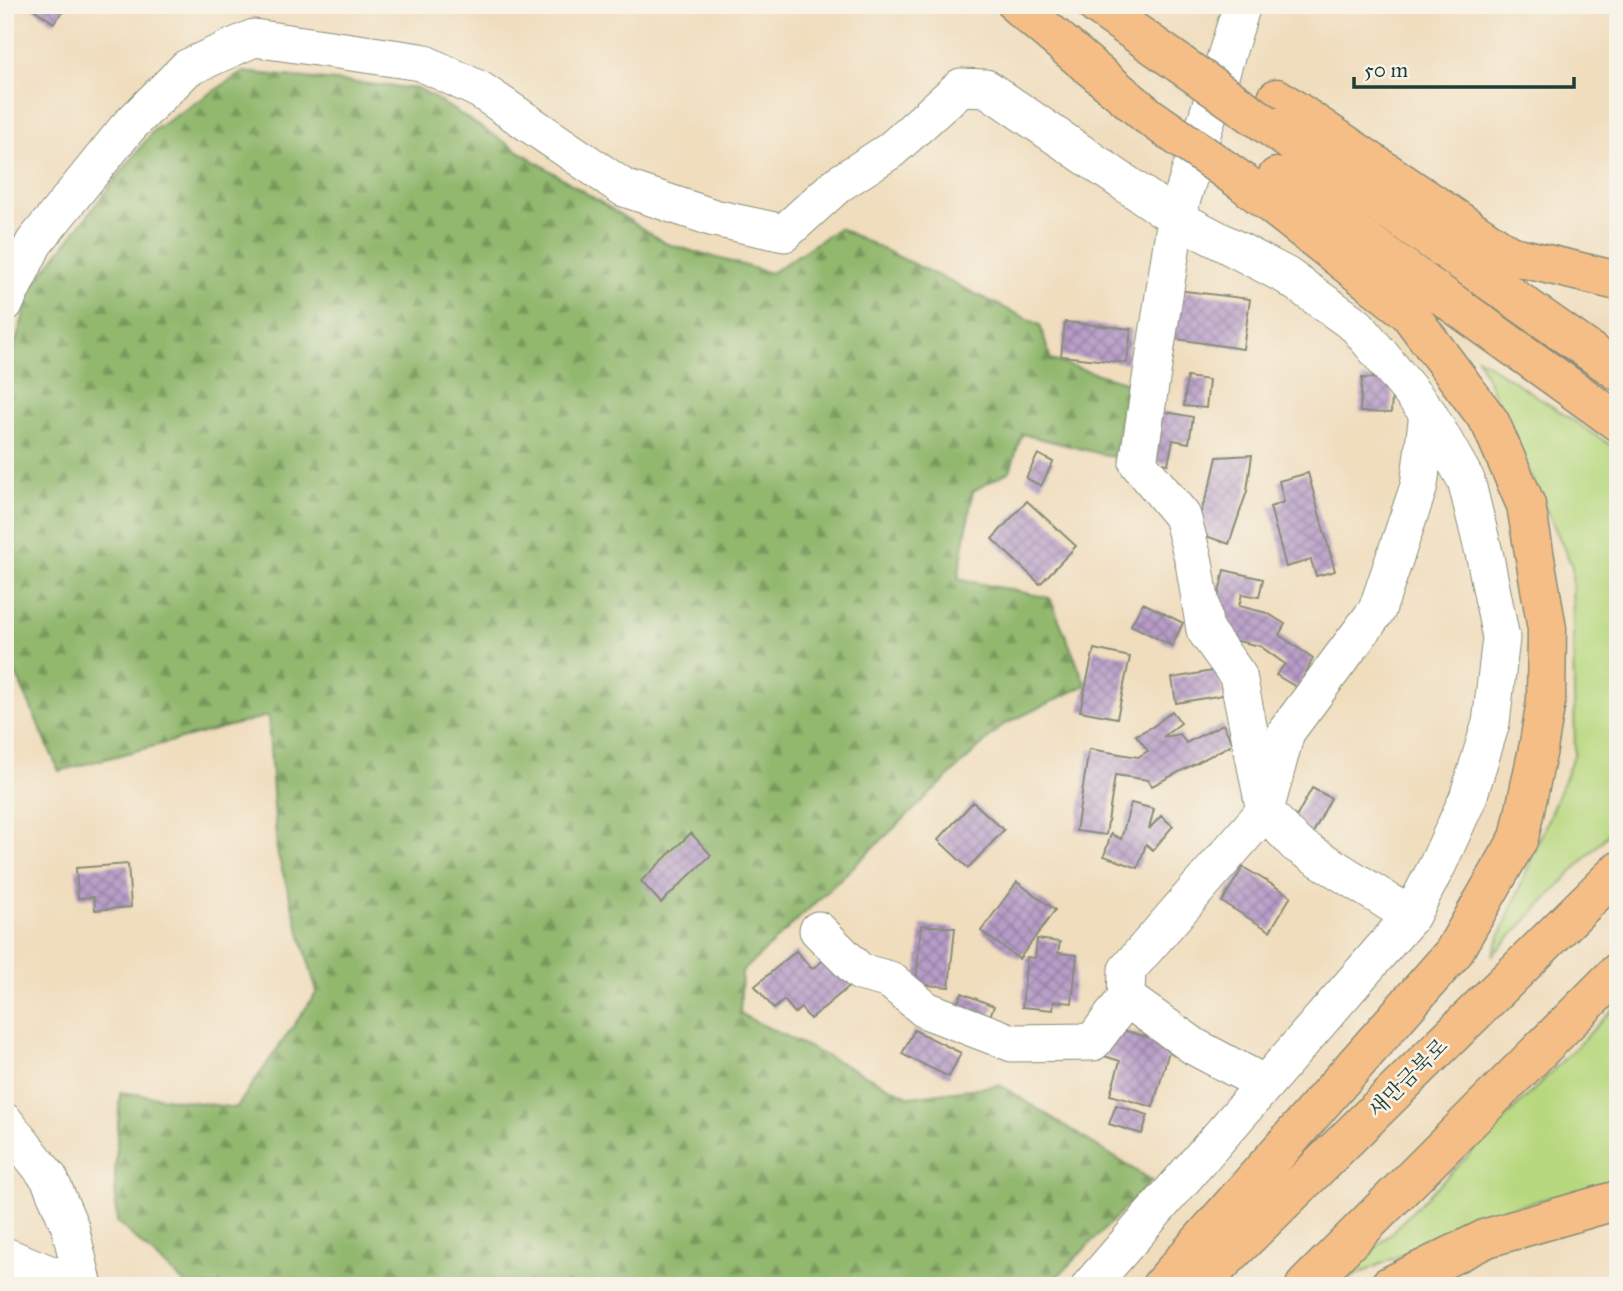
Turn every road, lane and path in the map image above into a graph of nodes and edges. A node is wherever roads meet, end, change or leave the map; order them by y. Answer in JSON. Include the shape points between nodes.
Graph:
{"nodes":[{"id":1,"x":1017,"y":5,"type":"edge"},
{"id":2,"x":1031,"y":5,"type":"edge"},
{"id":3,"x":1097,"y":5,"type":"edge"},
{"id":4,"x":1123,"y":5,"type":"edge"},
{"id":5,"x":1242,"y":5,"type":"edge"},
{"id":6,"x":1185,"y":55,"type":"junction"},
{"id":7,"x":1155,"y":106,"type":"junction"},
{"id":8,"x":1271,"y":111,"type":"junction"},
{"id":9,"x":1248,"y":171,"type":"junction"},
{"id":10,"x":1177,"y":218,"type":"junction"},
{"id":11,"x":1618,"y":281,"type":"edge"},
{"id":12,"x":5,"y":303,"type":"edge"},
{"id":13,"x":1618,"y":371,"type":"edge"},
{"id":14,"x":1428,"y":413,"type":"junction"},
{"id":15,"x":1618,"y":422,"type":"edge"},
{"id":16,"x":1265,"y":811,"type":"junction"},
{"id":17,"x":1618,"y":870,"type":"edge"},
{"id":18,"x":1411,"y":916,"type":"junction"},
{"id":19,"x":818,"y":930,"type":"dead end"},
{"id":20,"x":1618,"y":972,"type":"edge"},
{"id":21,"x":1126,"y":998,"type":"junction"},
{"id":22,"x":1265,"y":1084,"type":"junction"},
{"id":23,"x":5,"y":1122,"type":"edge"},
{"id":24,"x":1618,"y":1200,"type":"edge"},
{"id":25,"x":5,"y":1256,"type":"edge"},
{"id":26,"x":79,"y":1286,"type":"edge"},
{"id":27,"x":84,"y":1286,"type":"edge"},
{"id":28,"x":1090,"y":1286,"type":"edge"},
{"id":29,"x":1161,"y":1286,"type":"edge"},
{"id":30,"x":1198,"y":1286,"type":"edge"},
{"id":31,"x":1305,"y":1286,"type":"edge"},
{"id":32,"x":1389,"y":1286,"type":"edge"}],
"edges":[{"from":1,"to":7,"type":"highway"},
{"from":2,"to":7,"type":"highway"},
{"from":3,"to":6,"type":"highway"},
{"from":4,"to":6,"type":"highway"},
{"from":5,"to":10,"type":"street"},
{"from":6,"to":8,"type":"highway"},
{"from":7,"to":9,"type":"highway","bridge":true},
{"from":8,"to":11,"type":"highway","via":[[1509,255]]},
{"from":8,"to":13,"type":"highway"},
{"from":9,"to":15,"type":"highway"},
{"from":9,"to":29,"type":"highway","via":[[1408,312],[1490,422],[1526,505],[1547,629],[1546,701],[1519,838],[1453,953]]},
{"from":10,"to":12,"type":"street","via":[[986,88],[961,87],[891,150],[837,185],[784,233],[714,218],[624,188],[480,90],[421,62],[254,38],[187,68],[127,128],[34,243]]},
{"from":10,"to":14,"type":"street","via":[[1287,276],[1357,326]]},
{"from":10,"to":16,"type":"street","via":[[1138,463],[1182,516],[1205,630],[1238,676]]},
{"from":14,"to":16,"type":"street","via":[[1419,486],[1377,610],[1286,732]]},
{"from":14,"to":18,"type":"street","via":[[1466,480],[1501,638],[1491,723],[1468,798]]},
{"from":16,"to":18,"type":"street","via":[[1296,844]]},
{"from":16,"to":21,"type":"street","via":[[1127,970]]},
{"from":17,"to":30,"type":"highway","name":"새만금북로"},
{"from":18,"to":22,"type":"street"},
{"from":19,"to":21,"type":"street","via":[[860,972],[890,980],[926,1010],[1012,1043],[1093,1042]]},
{"from":20,"to":31,"type":"highway"},
{"from":21,"to":22,"type":"street","via":[[1195,1047]]},
{"from":22,"to":28,"type":"street"},
{"from":23,"to":27,"type":"street","via":[[49,1178],[70,1227]]},
{"from":24,"to":32,"type":"highway","via":[[1487,1238]]},
{"from":25,"to":26,"type":"street"}]}
